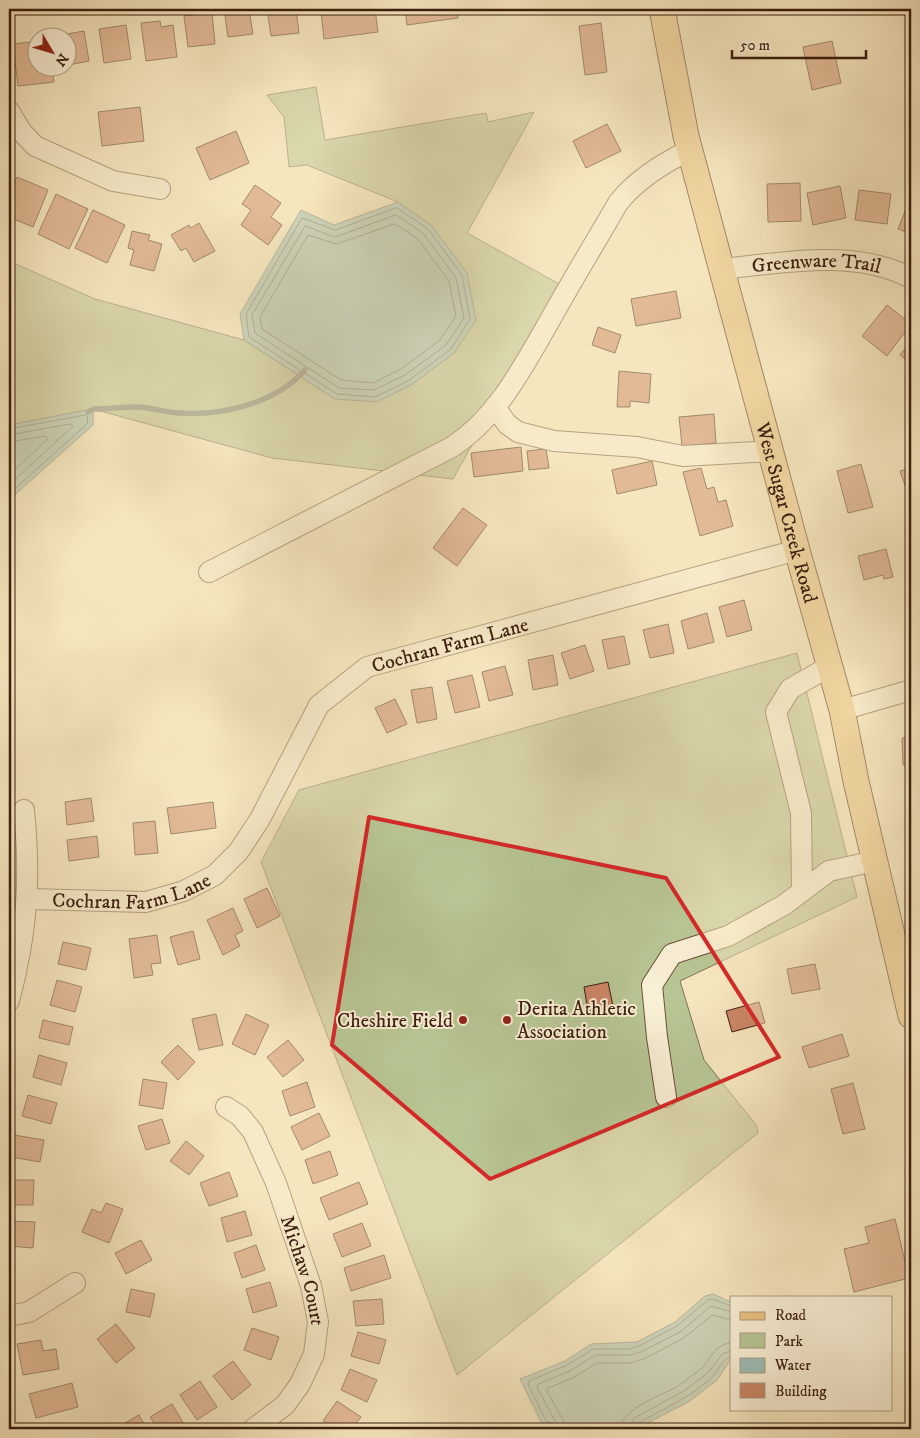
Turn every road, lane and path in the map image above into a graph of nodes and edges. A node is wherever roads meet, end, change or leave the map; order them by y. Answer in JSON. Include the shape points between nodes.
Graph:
{"nodes":[{"id":1,"x":662,"y":9,"type":"edge"},
{"id":2,"x":9,"y":112,"type":"edge"},
{"id":3,"x":690,"y":150,"type":"junction"},
{"id":4,"x":160,"y":189,"type":"dead end"},
{"id":5,"x":721,"y":268,"type":"junction"},
{"id":6,"x":911,"y":278,"type":"edge"},
{"id":7,"x":496,"y":407,"type":"junction"},
{"id":8,"x":771,"y":450,"type":"junction"},
{"id":9,"x":797,"y":550,"type":"junction"},
{"id":10,"x":209,"y":572,"type":"dead end"},
{"id":11,"x":830,"y":666,"type":"junction"},
{"id":12,"x":911,"y":690,"type":"edge"},
{"id":13,"x":842,"y":710,"type":"junction"},
{"id":14,"x":24,"y":810,"type":"dead end"},
{"id":15,"x":875,"y":861,"type":"junction"},
{"id":16,"x":802,"y":891,"type":"junction"},
{"id":17,"x":28,"y":899,"type":"junction"},
{"id":18,"x":9,"y":1001,"type":"edge"},
{"id":19,"x":911,"y":1016,"type":"edge"},
{"id":20,"x":666,"y":1097,"type":"dead end"},
{"id":21,"x":226,"y":1107,"type":"dead end"},
{"id":22,"x":75,"y":1283,"type":"dead end"},
{"id":23,"x":9,"y":1316,"type":"edge"},
{"id":24,"x":252,"y":1429,"type":"edge"}],
"edges":[{"from":1,"to":3,"type":"main road","name":"West Sugar Creek Road"},
{"from":2,"to":4,"type":"street","via":[[35,146],[114,181]]},
{"from":3,"to":5,"type":"main road","name":"West Sugar Creek Road"},
{"from":3,"to":7,"type":"street","via":[[665,162],[626,192],[522,369]]},
{"from":5,"to":6,"type":"street","name":"Greenware Trail","via":[[834,261],[868,263]]},
{"from":5,"to":8,"type":"main road","name":"West Sugar Creek Road"},
{"from":7,"to":8,"type":"street","via":[[507,424],[518,432],[554,441],[637,447],[683,456]]},
{"from":7,"to":10,"type":"street","via":[[468,437],[452,447]]},
{"from":8,"to":9,"type":"main road","name":"West Sugar Creek Road"},
{"from":9,"to":11,"type":"main road","name":"West Sugar Creek Road"},
{"from":9,"to":17,"type":"street","name":"Cochran Farm Lane","via":[[367,667],[319,705],[260,819],[239,851],[215,875],[184,891],[146,902]]},
{"from":11,"to":13,"type":"main road","name":"West Sugar Creek Road"},
{"from":11,"to":16,"type":"street","via":[[790,690],[776,712],[801,813]]},
{"from":12,"to":13,"type":"street"},
{"from":13,"to":15,"type":"main road","name":"West Sugar Creek Road"},
{"from":14,"to":17,"type":"street"},
{"from":15,"to":16,"type":"street","via":[[829,871]]},
{"from":15,"to":19,"type":"main road","name":"West Sugar Creek Road"},
{"from":16,"to":20,"type":"street","via":[[784,905],[728,936],[672,954],[652,985]]},
{"from":17,"to":18,"type":"street","via":[[23,942]]},
{"from":21,"to":24,"type":"street","name":"Michaw Court","via":[[240,1116],[253,1132],[276,1183],[311,1286],[318,1322],[314,1354],[300,1384],[285,1405]]},
{"from":22,"to":23,"type":"street","via":[[29,1312]]}]}
